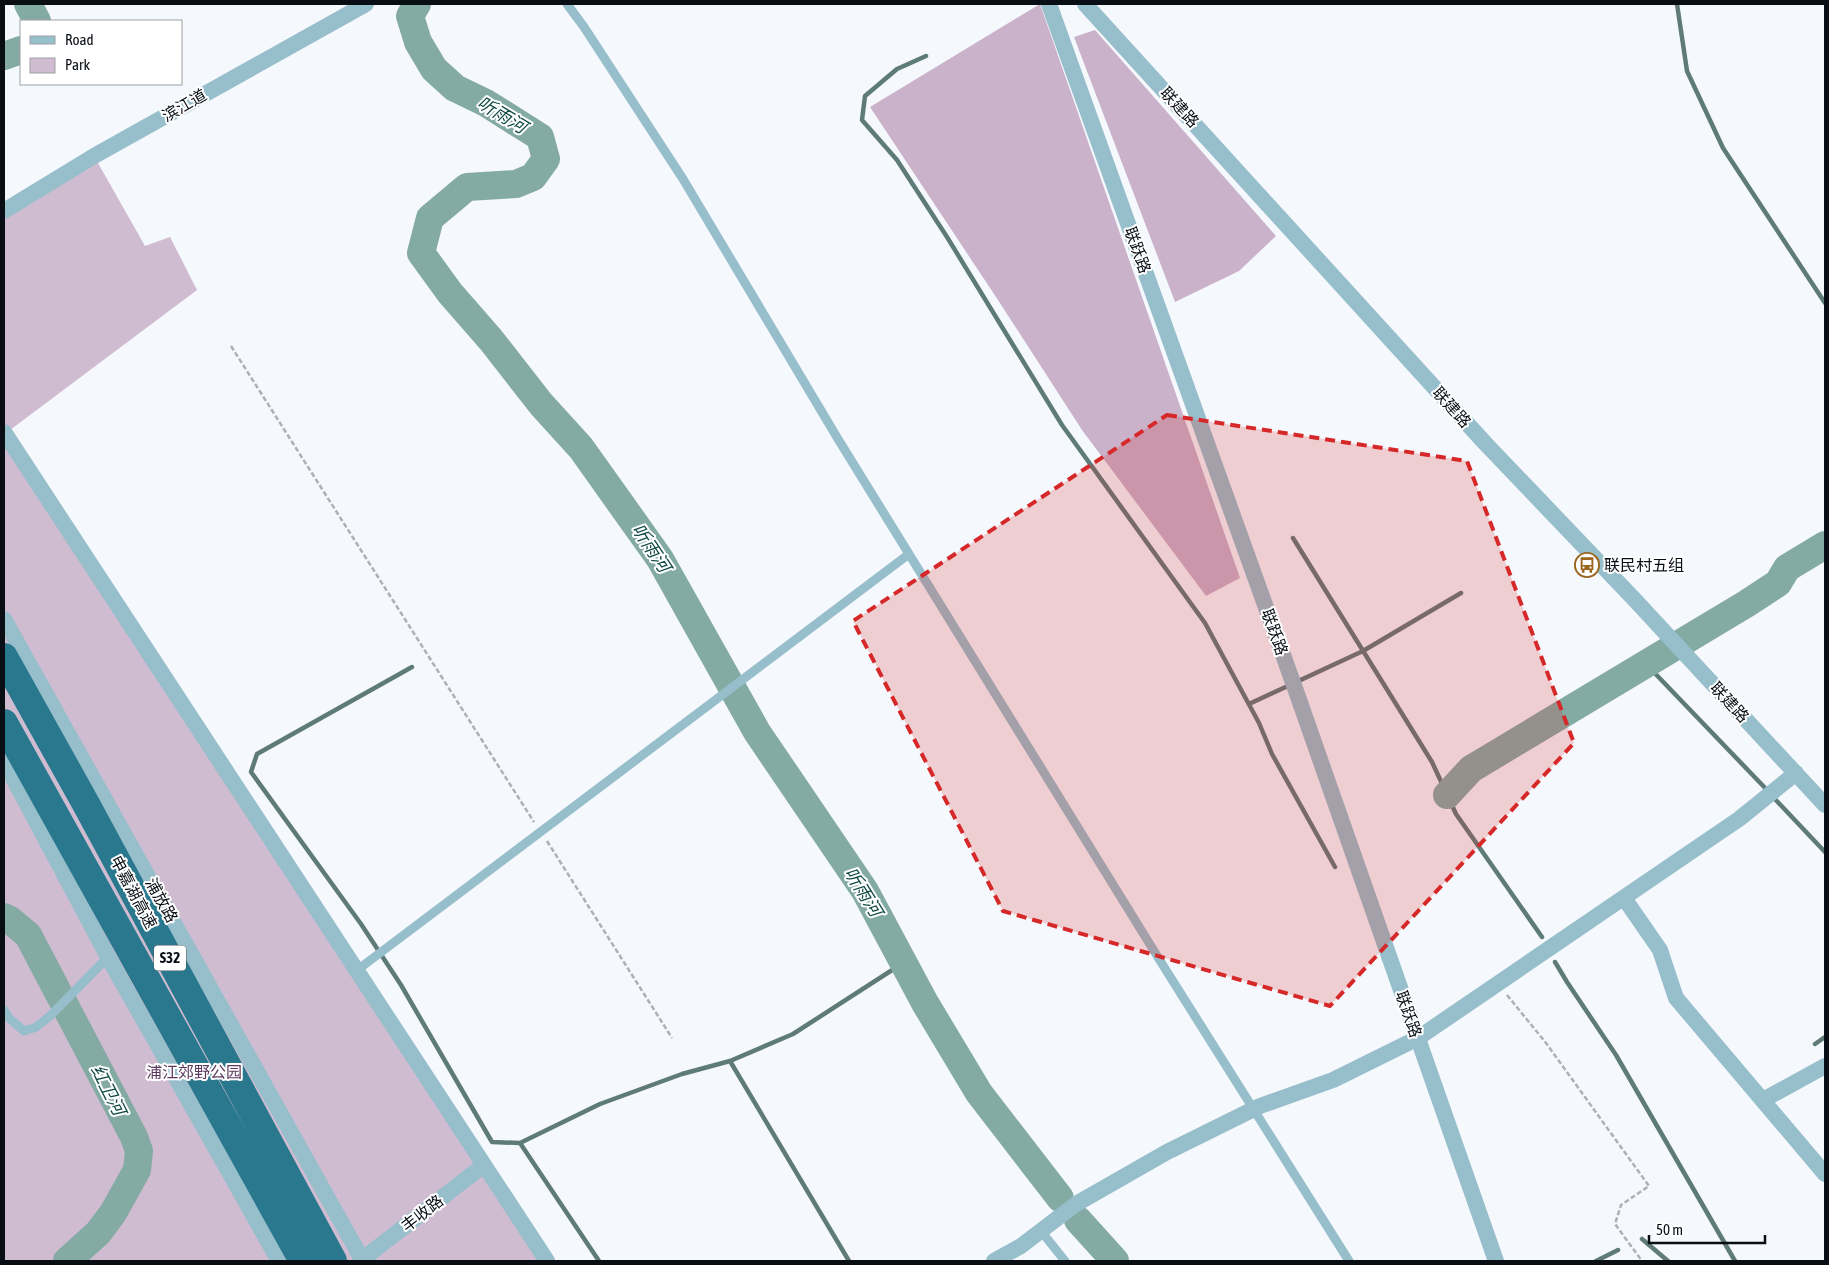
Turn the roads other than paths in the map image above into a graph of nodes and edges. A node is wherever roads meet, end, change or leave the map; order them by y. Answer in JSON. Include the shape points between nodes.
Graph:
{"nodes":[{"id":1,"x":366,"y":4,"type":"edge"},
{"id":2,"x":567,"y":4,"type":"edge"},
{"id":3,"x":1049,"y":4,"type":"edge"},
{"id":4,"x":1085,"y":4,"type":"edge"},
{"id":5,"x":4,"y":211,"type":"edge"},
{"id":6,"x":4,"y":432,"type":"edge"},
{"id":7,"x":909,"y":554,"type":"junction"},
{"id":8,"x":4,"y":619,"type":"edge"},
{"id":9,"x":4,"y":657,"type":"edge"},
{"id":10,"x":4,"y":722,"type":"edge"},
{"id":11,"x":4,"y":761,"type":"edge"},
{"id":12,"x":1796,"y":774,"type":"junction"},
{"id":13,"x":1825,"y":804,"type":"edge"},
{"id":14,"x":1624,"y":898,"type":"junction"},
{"id":15,"x":108,"y":957,"type":"junction"},
{"id":16,"x":356,"y":970,"type":"junction"},
{"id":17,"x":4,"y":1010,"type":"edge"},
{"id":18,"x":1418,"y":1038,"type":"junction"},
{"id":19,"x":1825,"y":1066,"type":"edge"},
{"id":20,"x":1763,"y":1100,"type":"junction"},
{"id":21,"x":1254,"y":1110,"type":"junction"},
{"id":22,"x":484,"y":1165,"type":"junction"},
{"id":23,"x":1825,"y":1174,"type":"edge"},
{"id":24,"x":1041,"y":1231,"type":"junction"},
{"id":25,"x":279,"y":1261,"type":"edge"},
{"id":26,"x":303,"y":1261,"type":"edge"},
{"id":27,"x":333,"y":1261,"type":"edge"},
{"id":28,"x":362,"y":1261,"type":"edge"},
{"id":29,"x":547,"y":1261,"type":"edge"},
{"id":30,"x":994,"y":1261,"type":"edge"},
{"id":31,"x":1065,"y":1261,"type":"edge"},
{"id":32,"x":1348,"y":1261,"type":"edge"},
{"id":33,"x":1496,"y":1261,"type":"edge"}],
"edges":[{"from":1,"to":5,"type":"street","name":"滨江道"},
{"from":2,"to":7,"type":"lane","via":[[683,179]]},
{"from":3,"to":18,"type":"street","name":"联跃路"},
{"from":4,"to":12,"type":"street","name":"联建路","via":[[1484,442]]},
{"from":6,"to":16,"type":"street"},
{"from":7,"to":16,"type":"lane"},
{"from":7,"to":21,"type":"lane"},
{"from":8,"to":28,"type":"street","name":"浦放路"},
{"from":9,"to":27,"type":"highway","name":"申嘉湖高速","number":"S32"},
{"from":10,"to":26,"type":"highway","name":"申嘉湖高速","number":"S32"},
{"from":11,"to":15,"type":"street"},
{"from":12,"to":13,"type":"street","name":"联建路"},
{"from":12,"to":14,"type":"street","via":[[1738,819]]},
{"from":14,"to":18,"type":"street"},
{"from":14,"to":20,"type":"street","via":[[1660,950],[1676,998]]},
{"from":15,"to":17,"type":"lane","via":[[36,1027],[24,1030]]},
{"from":15,"to":25,"type":"street"},
{"from":16,"to":22,"type":"street"},
{"from":18,"to":21,"type":"street","via":[[1334,1080]]},
{"from":18,"to":33,"type":"street","name":"联跃路"},
{"from":19,"to":20,"type":"street"},
{"from":20,"to":23,"type":"street"},
{"from":21,"to":24,"type":"street","via":[[1166,1152],[1076,1204]]},
{"from":21,"to":32,"type":"lane"},
{"from":22,"to":28,"type":"street","name":"丰收路"},
{"from":22,"to":29,"type":"street"},
{"from":24,"to":30,"type":"street"},
{"from":24,"to":31,"type":"lane"}]}
